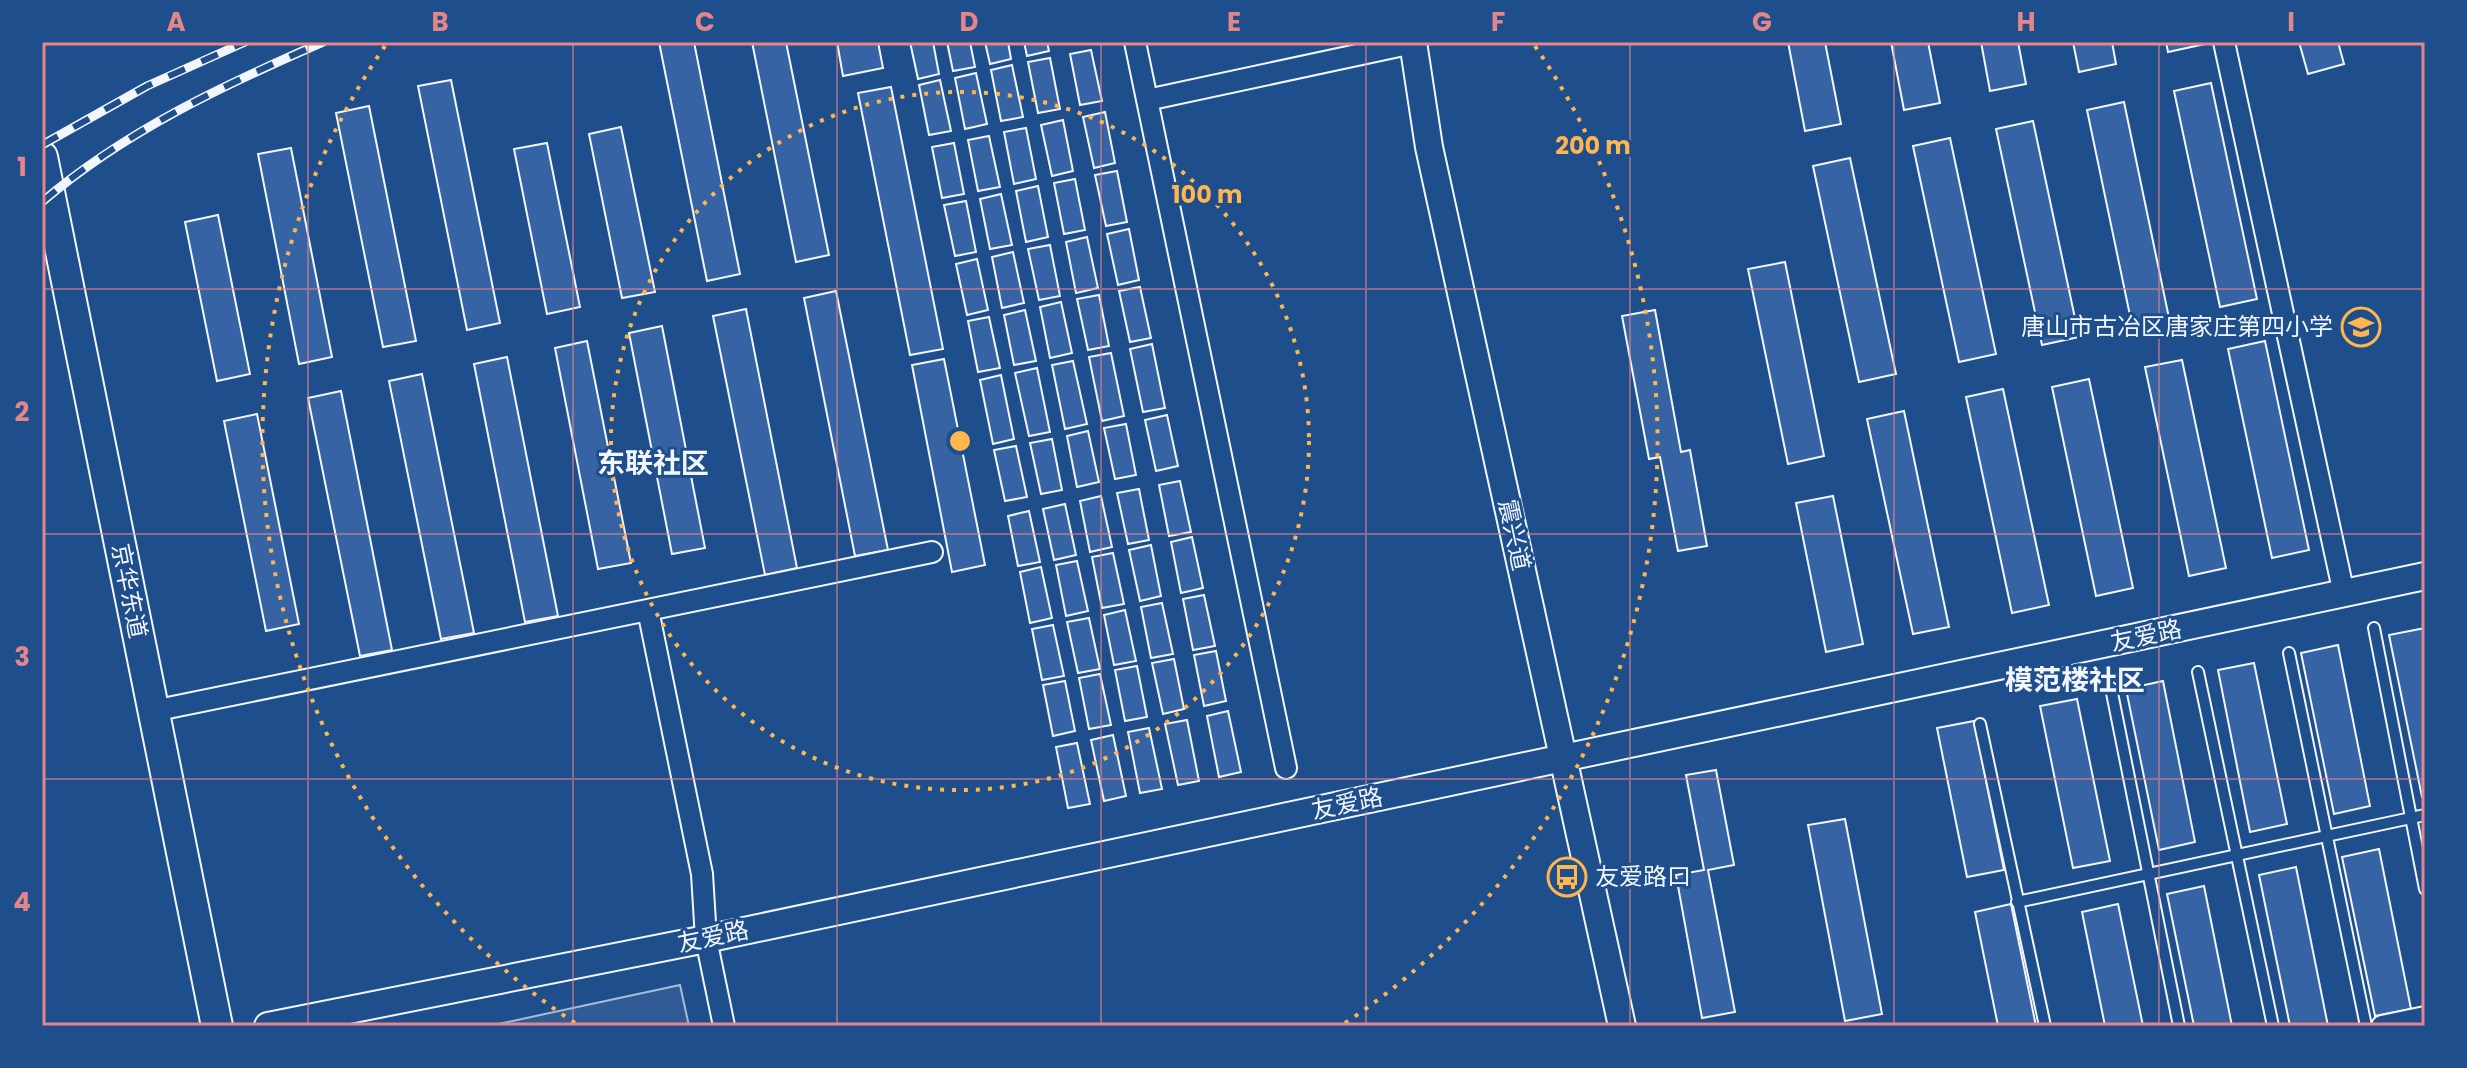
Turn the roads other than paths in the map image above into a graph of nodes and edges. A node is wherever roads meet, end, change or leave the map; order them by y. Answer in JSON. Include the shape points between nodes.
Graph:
{"nodes":[{"id":1,"x":1135,"y":42,"type":"edge"},
{"id":2,"x":2224,"y":42,"type":"edge"},
{"id":3,"x":1413,"y":43,"type":"edge"},
{"id":4,"x":1147,"y":100,"type":"junction"},
{"id":5,"x":42,"y":157,"type":"edge"},
{"id":6,"x":932,"y":552,"type":"dead end"},
{"id":7,"x":2425,"y":576,"type":"edge"},
{"id":8,"x":2344,"y":594,"type":"junction"},
{"id":9,"x":648,"y":610,"type":"junction"},
{"id":10,"x":2374,"y":628,"type":"dead end"},
{"id":11,"x":2289,"y":653,"type":"dead end"},
{"id":12,"x":2198,"y":672,"type":"dead end"},
{"id":13,"x":2111,"y":688,"type":"dead end"},
{"id":14,"x":153,"y":711,"type":"junction"},
{"id":15,"x":1980,"y":724,"type":"dead end"},
{"id":16,"x":1563,"y":759,"type":"junction"},
{"id":17,"x":1286,"y":768,"type":"dead end"},
{"id":18,"x":2425,"y":815,"type":"edge"},
{"id":19,"x":2411,"y":818,"type":"junction"},
{"id":20,"x":2327,"y":836,"type":"junction"},
{"id":21,"x":2236,"y":855,"type":"junction"},
{"id":22,"x":2149,"y":874,"type":"junction"},
{"id":23,"x":2425,"y":889,"type":"edge"},
{"id":24,"x":2017,"y":902,"type":"junction"},
{"id":25,"x":706,"y":939,"type":"junction"},
{"id":26,"x":2425,"y":1017,"type":"edge"},
{"id":27,"x":217,"y":1026,"type":"edge"},
{"id":28,"x":268,"y":1026,"type":"edge"},
{"id":29,"x":724,"y":1026,"type":"edge"},
{"id":30,"x":1622,"y":1026,"type":"edge"},
{"id":31,"x":2045,"y":1026,"type":"edge"},
{"id":32,"x":2179,"y":1026,"type":"edge"},
{"id":33,"x":2273,"y":1026,"type":"edge"},
{"id":34,"x":2366,"y":1026,"type":"edge"},
{"id":35,"x":2382,"y":1026,"type":"edge"}],
"edges":[{"from":1,"to":4,"type":"street"},
{"from":2,"to":8,"type":"street"},
{"from":3,"to":4,"type":"street"},
{"from":3,"to":16,"type":"street","name":"震兴道","via":[[1429,147]]},
{"from":4,"to":17,"type":"street"},
{"from":5,"to":14,"type":"main road","name":"京华东道"},
{"from":6,"to":9,"type":"street"},
{"from":7,"to":8,"type":"street","name":"友爱路"},
{"from":8,"to":16,"type":"street","name":"友爱路"},
{"from":9,"to":14,"type":"street"},
{"from":9,"to":25,"type":"street","via":[[702,874]]},
{"from":10,"to":19,"type":"lane"},
{"from":11,"to":20,"type":"lane"},
{"from":12,"to":21,"type":"lane"},
{"from":13,"to":22,"type":"lane"},
{"from":14,"to":27,"type":"main road","name":"京华东道"},
{"from":15,"to":24,"type":"lane"},
{"from":16,"to":25,"type":"street","name":"友爱路"},
{"from":16,"to":30,"type":"street","name":"震兴道"},
{"from":18,"to":19,"type":"lane"},
{"from":19,"to":20,"type":"lane"},
{"from":19,"to":23,"type":"lane"},
{"from":20,"to":21,"type":"lane"},
{"from":20,"to":34,"type":"lane"},
{"from":21,"to":22,"type":"lane"},
{"from":21,"to":33,"type":"lane"},
{"from":22,"to":24,"type":"lane"},
{"from":22,"to":32,"type":"lane"},
{"from":24,"to":31,"type":"lane"},
{"from":25,"to":28,"type":"street","name":"友爱路"},
{"from":25,"to":29,"type":"street"},
{"from":26,"to":35,"type":"street"}]}
